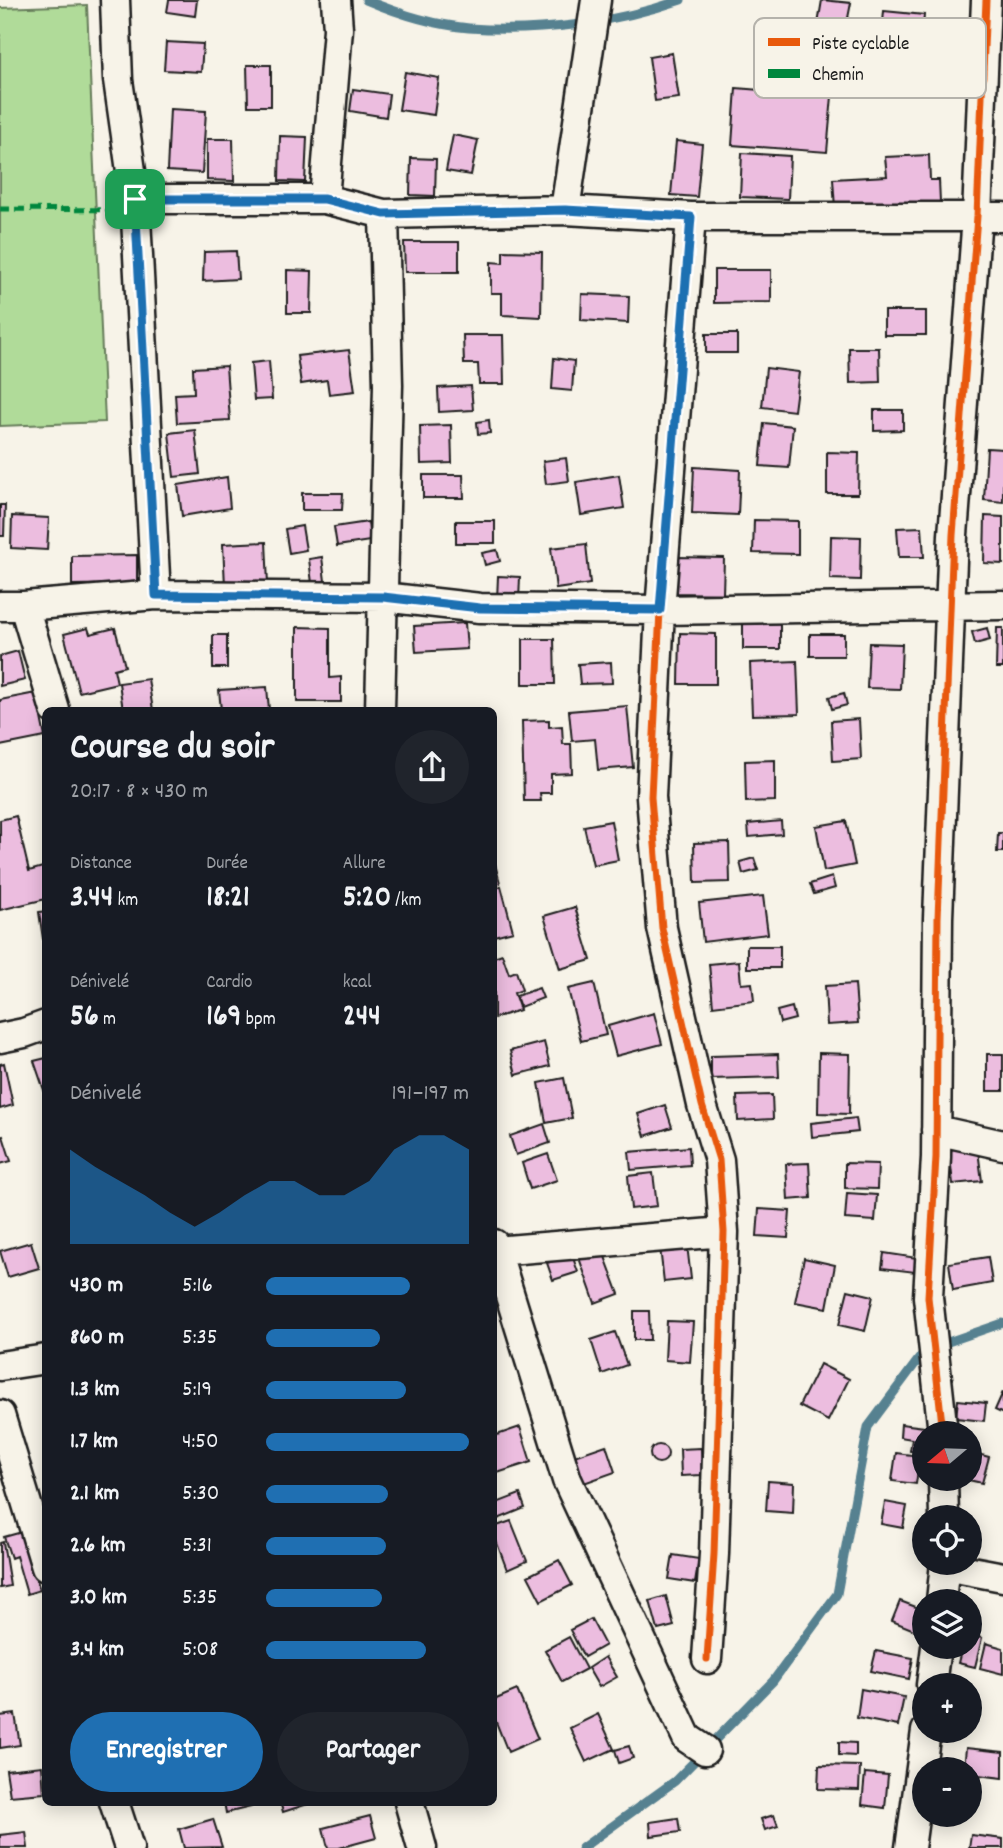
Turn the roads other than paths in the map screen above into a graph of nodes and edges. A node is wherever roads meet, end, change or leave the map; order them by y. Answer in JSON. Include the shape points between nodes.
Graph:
{"nodes":[{"id":1,"x":115,"y":0,"type":"edge"},
{"id":2,"x":336,"y":0,"type":"edge"},
{"id":3,"x":596,"y":0,"type":"edge"},
{"id":4,"x":986,"y":0,"type":"edge"},
{"id":5,"x":135,"y":199,"type":"junction"},
{"id":6,"x":324,"y":199,"type":"junction"},
{"id":7,"x":565,"y":210,"type":"junction"},
{"id":8,"x":384,"y":214,"type":"junction"},
{"id":9,"x":990,"y":216,"type":"edge"},
{"id":10,"x":691,"y":217,"type":"junction"},
{"id":11,"x":156,"y":595,"type":"junction"},
{"id":12,"x":383,"y":597,"type":"junction"},
{"id":13,"x":1003,"y":605,"type":"edge"},
{"id":14,"x":12,"y":606,"type":"edge"},
{"id":15,"x":950,"y":606,"type":"junction"},
{"id":16,"x":660,"y":610,"type":"junction"},
{"id":17,"x":54,"y":707,"type":"edge"},
{"id":18,"x":380,"y":707,"type":"edge"},
{"id":19,"x":42,"y":1027,"type":"edge"},
{"id":20,"x":0,"y":1038,"type":"edge"},
{"id":21,"x":936,"y":1130,"type":"junction"},
{"id":22,"x":1003,"y":1145,"type":"edge"},
{"id":23,"x":724,"y":1233,"type":"junction"},
{"id":24,"x":497,"y":1248,"type":"edge"},
{"id":25,"x":497,"y":1254,"type":"edge"},
{"id":26,"x":42,"y":1360,"type":"edge"},
{"id":27,"x":0,"y":1366,"type":"edge"},
{"id":28,"x":0,"y":1415,"type":"edge"},
{"id":29,"x":942,"y":1421,"type":"edge"},
{"id":30,"x":42,"y":1554,"type":"edge"},
{"id":31,"x":982,"y":1572,"type":"edge"},
{"id":32,"x":1003,"y":1577,"type":"edge"},
{"id":33,"x":708,"y":1659,"type":"dead end"},
{"id":34,"x":924,"y":1743,"type":"edge"},
{"id":35,"x":705,"y":1750,"type":"dead end"},
{"id":36,"x":115,"y":1806,"type":"edge"},
{"id":37,"x":410,"y":1806,"type":"edge"},
{"id":38,"x":129,"y":1848,"type":"edge"},
{"id":39,"x":422,"y":1848,"type":"edge"},
{"id":40,"x":910,"y":1848,"type":"edge"}],
"edges":[{"from":1,"to":5,"type":"street","via":[[118,80]]},
{"from":2,"to":6,"type":"street","via":[[338,29]]},
{"from":3,"to":7,"type":"street"},
{"from":4,"to":9,"type":"street"},
{"from":5,"to":6,"type":"street"},
{"from":5,"to":11,"type":"street"},
{"from":6,"to":8,"type":"street"},
{"from":7,"to":8,"type":"street"},
{"from":7,"to":10,"type":"street"},
{"from":8,"to":12,"type":"street","via":[[388,385]]},
{"from":9,"to":10,"type":"street"},
{"from":9,"to":15,"type":"street"},
{"from":10,"to":16,"type":"street"},
{"from":11,"to":12,"type":"street"},
{"from":11,"to":14,"type":"street"},
{"from":12,"to":16,"type":"street","via":[[480,608]]},
{"from":12,"to":18,"type":"street"},
{"from":13,"to":15,"type":"street"},
{"from":14,"to":17,"type":"street"},
{"from":15,"to":16,"type":"street"},
{"from":15,"to":21,"type":"street","via":[[938,919]]},
{"from":16,"to":23,"type":"street","via":[[651,797],[662,928],[719,1160]]},
{"from":19,"to":20,"type":"street"},
{"from":21,"to":22,"type":"street"},
{"from":21,"to":29,"type":"street","via":[[928,1297]]},
{"from":23,"to":24,"type":"street"},
{"from":23,"to":33,"type":"street"},
{"from":25,"to":35,"type":"street","via":[[567,1480],[687,1738]]},
{"from":26,"to":27,"type":"street"},
{"from":28,"to":30,"type":"street"},
{"from":31,"to":32,"type":"street"},
{"from":34,"to":40,"type":"street"},
{"from":36,"to":38,"type":"street"},
{"from":37,"to":39,"type":"street"}]}
